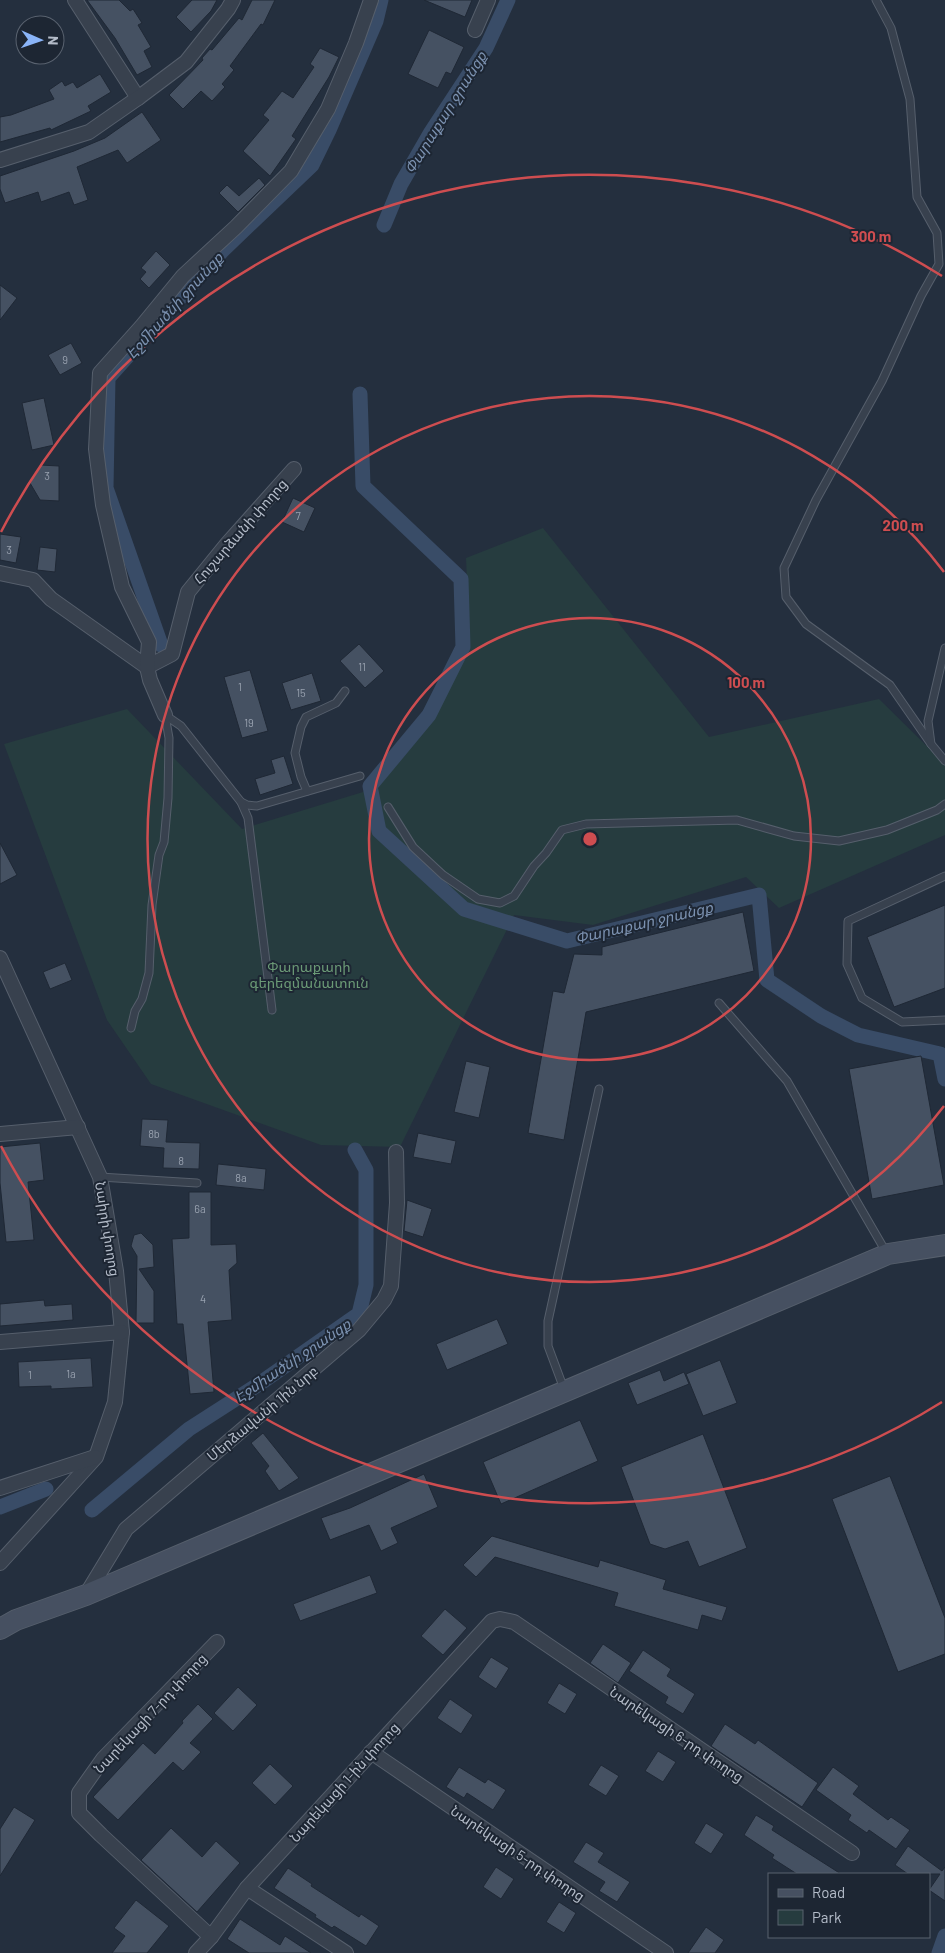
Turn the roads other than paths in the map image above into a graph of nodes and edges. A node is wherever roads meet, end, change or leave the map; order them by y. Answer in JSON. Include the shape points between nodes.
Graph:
{"nodes":[{"id":1,"x":75,"y":0,"type":"edge"},
{"id":2,"x":233,"y":0,"type":"edge"},
{"id":3,"x":371,"y":0,"type":"edge"},
{"id":4,"x":488,"y":0,"type":"edge"},
{"id":5,"x":876,"y":0,"type":"edge"},
{"id":6,"x":475,"y":30,"type":"dead end"},
{"id":7,"x":138,"y":98,"type":"junction"},
{"id":8,"x":0,"y":160,"type":"edge"},
{"id":9,"x":294,"y":469,"type":"dead end"},
{"id":10,"x":0,"y":572,"type":"edge"},
{"id":11,"x":945,"y":648,"type":"edge"},
{"id":12,"x":148,"y":667,"type":"junction"},
{"id":13,"x":345,"y":691,"type":"dead end"},
{"id":14,"x":165,"y":715,"type":"junction"},
{"id":15,"x":932,"y":744,"type":"junction"},
{"id":16,"x":945,"y":761,"type":"edge"},
{"id":17,"x":360,"y":776,"type":"dead end"},
{"id":18,"x":308,"y":791,"type":"junction"},
{"id":19,"x":241,"y":802,"type":"junction"},
{"id":20,"x":945,"y":804,"type":"edge"},
{"id":21,"x":388,"y":807,"type":"dead end"},
{"id":22,"x":945,"y":876,"type":"edge"},
{"id":23,"x":0,"y":958,"type":"edge"},
{"id":24,"x":719,"y":1003,"type":"dead end"},
{"id":25,"x":272,"y":1010,"type":"dead end"},
{"id":26,"x":945,"y":1020,"type":"edge"},
{"id":27,"x":131,"y":1028,"type":"dead end"},
{"id":28,"x":599,"y":1089,"type":"dead end"},
{"id":29,"x":78,"y":1128,"type":"junction"},
{"id":30,"x":0,"y":1134,"type":"edge"},
{"id":31,"x":396,"y":1152,"type":"dead end"},
{"id":32,"x":100,"y":1177,"type":"junction"},
{"id":33,"x":197,"y":1183,"type":"dead end"},
{"id":34,"x":945,"y":1245,"type":"edge"},
{"id":35,"x":888,"y":1254,"type":"junction"},
{"id":36,"x":122,"y":1332,"type":"junction"},
{"id":37,"x":0,"y":1342,"type":"edge"},
{"id":38,"x":565,"y":1392,"type":"junction"},
{"id":39,"x":96,"y":1457,"type":"junction"},
{"id":40,"x":0,"y":1488,"type":"edge"},
{"id":41,"x":0,"y":1563,"type":"edge"},
{"id":42,"x":86,"y":1595,"type":"junction"},
{"id":43,"x":500,"y":1619,"type":"joint"},
{"id":44,"x":0,"y":1629,"type":"edge"},
{"id":45,"x":216,"y":1642,"type":"dead end"},
{"id":46,"x":371,"y":1752,"type":"junction"},
{"id":47,"x":852,"y":1854,"type":"dead end"},
{"id":48,"x":247,"y":1888,"type":"junction"},
{"id":49,"x":211,"y":1937,"type":"junction"},
{"id":50,"x":196,"y":1953,"type":"edge"},
{"id":51,"x":346,"y":1953,"type":"edge"},
{"id":52,"x":666,"y":1953,"type":"edge"}],
"edges":[{"from":1,"to":7,"type":"street"},
{"from":2,"to":7,"type":"street","via":[[186,62]]},
{"from":3,"to":12,"type":"street","via":[[328,109],[291,171],[183,276],[100,373],[96,448],[103,505],[122,587],[149,642]]},
{"from":4,"to":6,"type":"street"},
{"from":5,"to":15,"type":"lane","via":[[891,28],[910,99],[917,197],[938,233],[939,264],[882,382],[816,500],[784,568],[786,597],[806,624],[890,685]]},
{"from":7,"to":8,"type":"street","via":[[89,132]]},
{"from":9,"to":12,"type":"street","name":"Հուշարձանի փողոց","via":[[226,544],[188,592],[172,654]]},
{"from":10,"to":12,"type":"street","via":[[33,580],[51,598]]},
{"from":11,"to":15,"type":"lane","via":[[928,721]]},
{"from":12,"to":14,"type":"street"},
{"from":13,"to":18,"type":"lane","via":[[336,703],[306,717],[301,727],[295,752]]},
{"from":14,"to":19,"type":"lane","via":[[181,726]]},
{"from":14,"to":27,"type":"lane","via":[[169,738],[164,842],[152,905],[149,973]]},
{"from":15,"to":16,"type":"lane"},
{"from":17,"to":18,"type":"lane"},
{"from":18,"to":19,"type":"lane","via":[[257,806]]},
{"from":19,"to":25,"type":"lane","via":[[248,818]]},
{"from":20,"to":21,"type":"lane","via":[[887,830],[839,841],[794,836],[737,820],[586,824],[562,830],[514,896],[500,902],[478,899],[443,875],[412,847]]},
{"from":22,"to":26,"type":"lane","via":[[848,921],[847,964],[862,998],[902,1022]]},
{"from":23,"to":29,"type":"street","name":"Նաիրի փողոց"},
{"from":24,"to":35,"type":"lane","via":[[787,1081]]},
{"from":28,"to":38,"type":"lane","via":[[548,1321],[548,1346]]},
{"from":29,"to":30,"type":"street"},
{"from":29,"to":32,"type":"street","name":"Նաիրի փողոց"},
{"from":31,"to":42,"type":"street","name":"Մերձավանի 1ին նրբ","via":[[394,1260],[391,1286],[384,1300],[360,1330],[126,1529]]},
{"from":32,"to":33,"type":"lane"},
{"from":32,"to":36,"type":"street","name":"Նաիրի փողոց","via":[[116,1270]]},
{"from":34,"to":35,"type":"main road"},
{"from":35,"to":38,"type":"main road"},
{"from":36,"to":37,"type":"street"},
{"from":36,"to":39,"type":"street","name":"Նաիրի փողոց","via":[[115,1402]]},
{"from":38,"to":42,"type":"main road"},
{"from":39,"to":40,"type":"street"},
{"from":39,"to":41,"type":"street"},
{"from":42,"to":44,"type":"main road"},
{"from":43,"to":46,"type":"street","name":"Նարեկացի 1-ին փողոց","via":[[492,1621]]},
{"from":43,"to":47,"type":"street","name":"Նարեկացի 6-րդ փողոց","via":[[514,1622]]},
{"from":45,"to":49,"type":"street","name":"Նարեկացի 7-րդ փողոց","via":[[103,1759],[79,1793],[80,1813]]},
{"from":46,"to":48,"type":"street","name":"Նարեկացի 1-ին փողոց"},
{"from":46,"to":52,"type":"street","name":"Նարեկացի 5-րդ փողոց"},
{"from":48,"to":49,"type":"street","name":"Նարեկացի 1-ին փողոց"},
{"from":48,"to":51,"type":"street"},
{"from":49,"to":50,"type":"street","name":"Նարեկացի 1-ին փողոց"}]}
